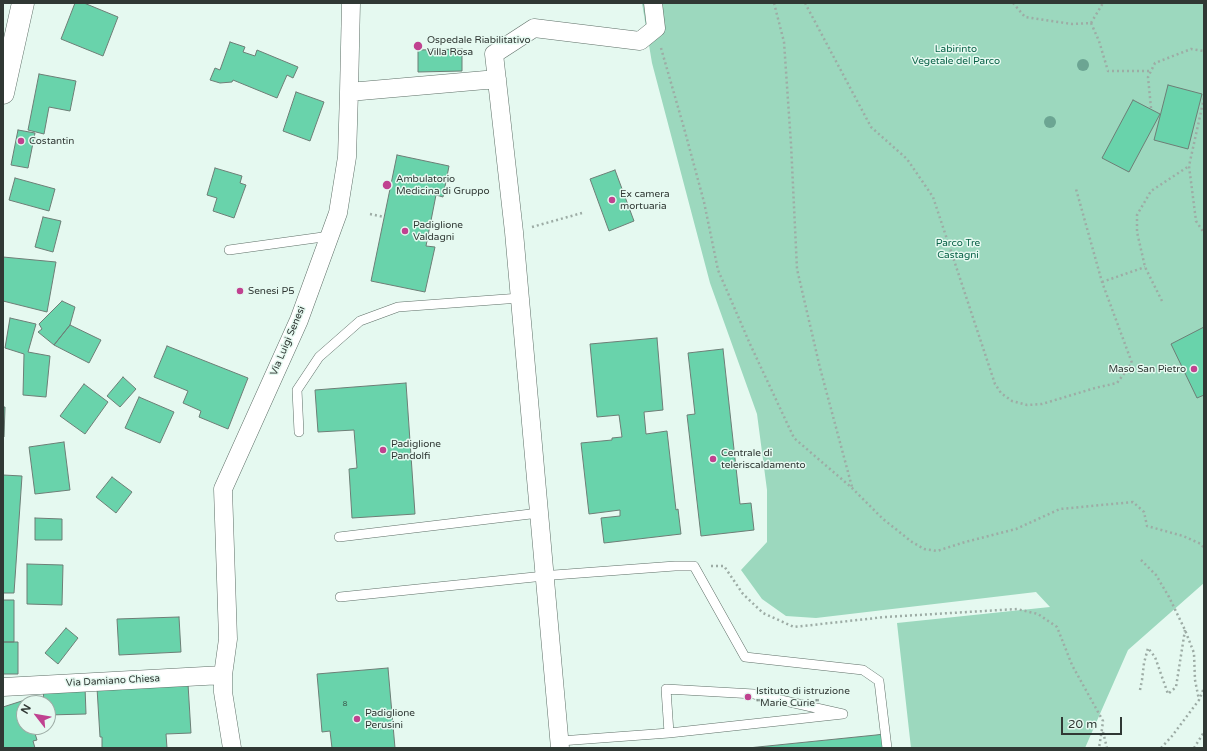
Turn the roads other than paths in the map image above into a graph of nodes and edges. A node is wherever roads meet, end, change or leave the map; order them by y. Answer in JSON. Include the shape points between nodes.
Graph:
{"nodes":[{"id":1,"x":23,"y":3,"type":"edge"},
{"id":2,"x":351,"y":3,"type":"edge"},
{"id":3,"x":652,"y":3,"type":"edge"},
{"id":4,"x":497,"y":79,"type":"junction"},
{"id":5,"x":349,"y":92,"type":"junction"},
{"id":6,"x":3,"y":93,"type":"edge"},
{"id":7,"x":330,"y":236,"type":"junction"},
{"id":8,"x":229,"y":250,"type":"dead end"},
{"id":9,"x":520,"y":298,"type":"junction"},
{"id":10,"x":299,"y":432,"type":"dead end"},
{"id":11,"x":539,"y":514,"type":"junction"},
{"id":12,"x":338,"y":537,"type":"dead end"},
{"id":13,"x":545,"y":576,"type":"junction"},
{"id":14,"x":340,"y":597,"type":"dead end"},
{"id":15,"x":223,"y":676,"type":"junction"},
{"id":16,"x":3,"y":687,"type":"edge"},
{"id":17,"x":669,"y":733,"type":"junction"},
{"id":18,"x":560,"y":745,"type":"edge"},
{"id":19,"x":232,"y":748,"type":"edge"},
{"id":20,"x":888,"y":748,"type":"edge"}],
"edges":[{"from":1,"to":6,"type":"main road"},
{"from":2,"to":5,"type":"street","name":"Via Luigi Senesi"},
{"from":3,"to":4,"type":"street","via":[[656,28],[640,42],[534,28],[494,54]]},
{"from":4,"to":5,"type":"street"},
{"from":4,"to":9,"type":"street"},
{"from":5,"to":7,"type":"street","name":"Via Luigi Senesi","via":[[347,157],[338,213]]},
{"from":7,"to":8,"type":"lane"},
{"from":7,"to":15,"type":"street","name":"Via Luigi Senesi","via":[[298,320],[223,489],[228,639]]},
{"from":9,"to":10,"type":"lane","via":[[398,307],[360,321],[319,357],[297,390]]},
{"from":9,"to":11,"type":"street"},
{"from":11,"to":12,"type":"lane"},
{"from":11,"to":13,"type":"street"},
{"from":13,"to":14,"type":"lane"},
{"from":13,"to":18,"type":"street"},
{"from":13,"to":20,"type":"lane","via":[[694,566],[745,657],[863,670],[879,681]]},
{"from":15,"to":16,"type":"street","name":"Via Damiano Chiesa"},
{"from":15,"to":19,"type":"street","name":"Via Luigi Senesi"},
{"from":17,"to":17,"type":"lane","via":[[666,689],[754,694],[843,714]]},
{"from":17,"to":18,"type":"lane"}]}
